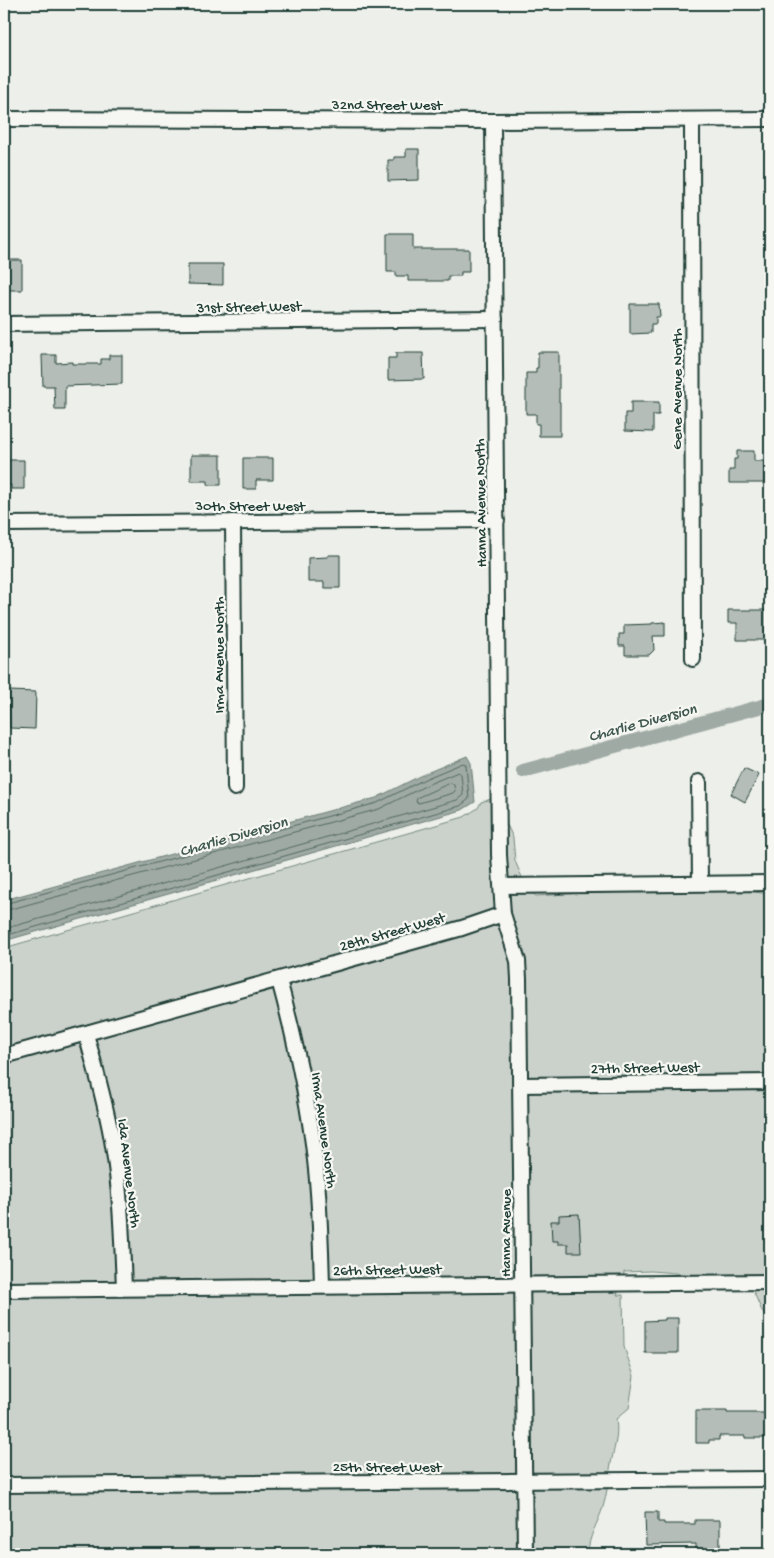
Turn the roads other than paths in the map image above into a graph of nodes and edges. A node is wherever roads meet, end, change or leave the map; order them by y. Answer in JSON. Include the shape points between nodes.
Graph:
{"nodes":[{"id":1,"x":4,"y":119,"type":"edge"},
{"id":2,"x":770,"y":119,"type":"edge"},
{"id":3,"x":692,"y":120,"type":"junction"},
{"id":4,"x":493,"y":121,"type":"junction"},
{"id":5,"x":495,"y":319,"type":"junction"},
{"id":6,"x":4,"y":324,"type":"edge"},
{"id":7,"x":497,"y":520,"type":"junction"},
{"id":8,"x":233,"y":522,"type":"junction"},
{"id":9,"x":4,"y":524,"type":"edge"},
{"id":10,"x":693,"y":659,"type":"dead end"},
{"id":11,"x":699,"y":782,"type":"dead end"},
{"id":12,"x":235,"y":788,"type":"dead end"},
{"id":13,"x":700,"y":883,"type":"junction"},
{"id":14,"x":770,"y":883,"type":"edge"},
{"id":15,"x":502,"y":886,"type":"junction"},
{"id":16,"x":503,"y":914,"type":"junction"},
{"id":17,"x":279,"y":980,"type":"junction"},
{"id":18,"x":86,"y":1034,"type":"junction"},
{"id":19,"x":4,"y":1056,"type":"edge"},
{"id":20,"x":770,"y":1082,"type":"edge"},
{"id":21,"x":521,"y":1085,"type":"junction"},
{"id":22,"x":770,"y":1282,"type":"edge"},
{"id":23,"x":522,"y":1284,"type":"junction"},
{"id":24,"x":322,"y":1286,"type":"junction"},
{"id":25,"x":124,"y":1288,"type":"junction"},
{"id":26,"x":4,"y":1290,"type":"edge"},
{"id":27,"x":770,"y":1479,"type":"edge"},
{"id":28,"x":524,"y":1481,"type":"junction"},
{"id":29,"x":4,"y":1485,"type":"edge"},
{"id":30,"x":525,"y":1554,"type":"edge"}],
"edges":[{"from":1,"to":4,"type":"street","name":"32nd Street West"},
{"from":2,"to":3,"type":"street","name":"32nd Street West"},
{"from":3,"to":4,"type":"street","name":"32nd Street West"},
{"from":3,"to":10,"type":"street","name":"Gene Avenue North"},
{"from":4,"to":5,"type":"street","name":"Hanna Avenue North"},
{"from":5,"to":6,"type":"street","name":"31st Street West"},
{"from":5,"to":7,"type":"street","name":"Hanna Avenue North"},
{"from":7,"to":8,"type":"street","name":"30th Street West"},
{"from":7,"to":15,"type":"street","name":"Hanna Avenue North","via":[[499,856]]},
{"from":8,"to":9,"type":"street","name":"30th Street West"},
{"from":8,"to":12,"type":"street","name":"Irma Avenue North"},
{"from":11,"to":13,"type":"street"},
{"from":13,"to":14,"type":"street"},
{"from":13,"to":15,"type":"street"},
{"from":15,"to":16,"type":"street"},
{"from":16,"to":17,"type":"street","name":"28th Street West"},
{"from":16,"to":21,"type":"street","name":"Hanna Avenue","via":[[518,961]]},
{"from":17,"to":18,"type":"street","name":"28th Street West"},
{"from":17,"to":24,"type":"street","name":"Irma Avenue North","via":[[298,1054],[314,1151]]},
{"from":18,"to":19,"type":"street","name":"28th Street West"},
{"from":18,"to":25,"type":"street","name":"Ida Avenue North","via":[[113,1145]]},
{"from":20,"to":21,"type":"street","name":"27th Street West"},
{"from":21,"to":23,"type":"street","name":"Hanna Avenue"},
{"from":22,"to":23,"type":"street","name":"26th Street West"},
{"from":23,"to":24,"type":"street","name":"26th Street West"},
{"from":23,"to":28,"type":"street","name":"Hanna Avenue"},
{"from":24,"to":25,"type":"street","name":"26th Street West"},
{"from":25,"to":26,"type":"street","name":"26th Street West"},
{"from":27,"to":28,"type":"street","name":"25th Street West"},
{"from":28,"to":29,"type":"street","name":"25th Street West"},
{"from":28,"to":30,"type":"street","name":"Hanna Avenue"}]}
